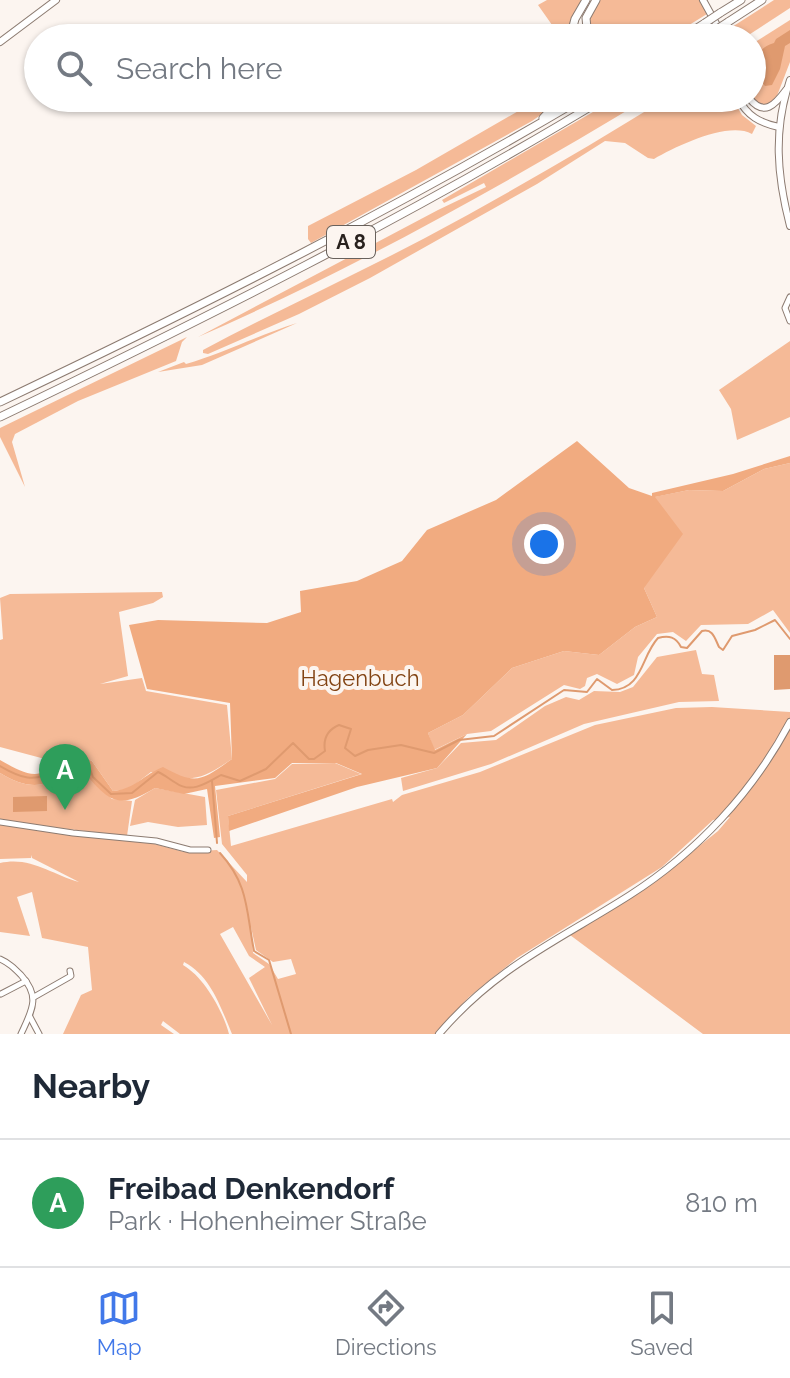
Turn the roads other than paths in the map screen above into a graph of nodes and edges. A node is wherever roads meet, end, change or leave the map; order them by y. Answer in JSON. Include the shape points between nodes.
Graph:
{"nodes":[{"id":1,"x":56,"y":0,"type":"edge"},
{"id":2,"x":586,"y":0,"type":"edge"},
{"id":3,"x":596,"y":0,"type":"edge"},
{"id":4,"x":703,"y":0,"type":"edge"},
{"id":5,"x":741,"y":0,"type":"edge"},
{"id":6,"x":762,"y":0,"type":"edge"},
{"id":7,"x":574,"y":24,"type":"edge"},
{"id":8,"x":587,"y":24,"type":"edge"},
{"id":9,"x":703,"y":24,"type":"edge"},
{"id":10,"x":716,"y":24,"type":"edge"},
{"id":11,"x":725,"y":24,"type":"edge"},
{"id":12,"x":0,"y":42,"type":"edge"},
{"id":13,"x":789,"y":84,"type":"edge"},
{"id":14,"x":766,"y":107,"type":"edge"},
{"id":15,"x":766,"y":111,"type":"edge"},
{"id":16,"x":548,"y":112,"type":"edge"},
{"id":17,"x":559,"y":112,"type":"edge"},
{"id":18,"x":580,"y":112,"type":"edge"},
{"id":19,"x":748,"y":112,"type":"edge"},
{"id":20,"x":780,"y":123,"type":"junction"},
{"id":21,"x":532,"y":128,"type":"junction"},
{"id":22,"x":790,"y":226,"type":"edge"},
{"id":23,"x":790,"y":297,"type":"edge"},
{"id":24,"x":790,"y":321,"type":"edge"},
{"id":25,"x":0,"y":402,"type":"edge"},
{"id":26,"x":0,"y":418,"type":"edge"},
{"id":27,"x":790,"y":722,"type":"edge"},
{"id":28,"x":0,"y":822,"type":"edge"},
{"id":29,"x":208,"y":850,"type":"dead end"},
{"id":30,"x":0,"y":959,"type":"edge"},
{"id":31,"x":70,"y":971,"type":"dead end"},
{"id":32,"x":26,"y":981,"type":"junction"},
{"id":33,"x":1,"y":994,"type":"edge"},
{"id":34,"x":34,"y":997,"type":"junction"},
{"id":35,"x":29,"y":1016,"type":"junction"},
{"id":36,"x":21,"y":1034,"type":"edge"},
{"id":37,"x":39,"y":1034,"type":"edge"},
{"id":38,"x":439,"y":1034,"type":"edge"}],
"edges":[{"from":1,"to":12,"type":"main road"},
{"from":2,"to":7,"type":"highway"},
{"from":3,"to":8,"type":"highway"},
{"from":4,"to":10,"type":"main road"},
{"from":5,"to":9,"type":"highway","bridge":true},
{"from":6,"to":11,"type":"highway","bridge":true},
{"from":13,"to":14,"type":"main road","via":[[775,104]]},
{"from":13,"to":20,"type":"main road"},
{"from":15,"to":20,"type":"main road"},
{"from":16,"to":21,"type":"highway"},
{"from":17,"to":21,"type":"highway","number":"A 8"},
{"from":18,"to":26,"type":"highway","number":"A 8","via":[[359,238]]},
{"from":19,"to":20,"type":"main road","via":[[763,123]]},
{"from":20,"to":22,"type":"main road","via":[[779,178]]},
{"from":21,"to":25,"type":"highway","number":"A 8","via":[[282,265]]},
{"from":23,"to":24,"type":"street","via":[[785,308]]},
{"from":27,"to":38,"type":"main road","via":[[745,792],[698,842],[639,889],[509,969]]},
{"from":28,"to":29,"type":"street"},
{"from":30,"to":32,"type":"street"},
{"from":31,"to":34,"type":"street","via":[[71,976]]},
{"from":32,"to":33,"type":"street"},
{"from":32,"to":34,"type":"street"},
{"from":34,"to":35,"type":"street"},
{"from":35,"to":36,"type":"street"},
{"from":35,"to":37,"type":"street"}]}
